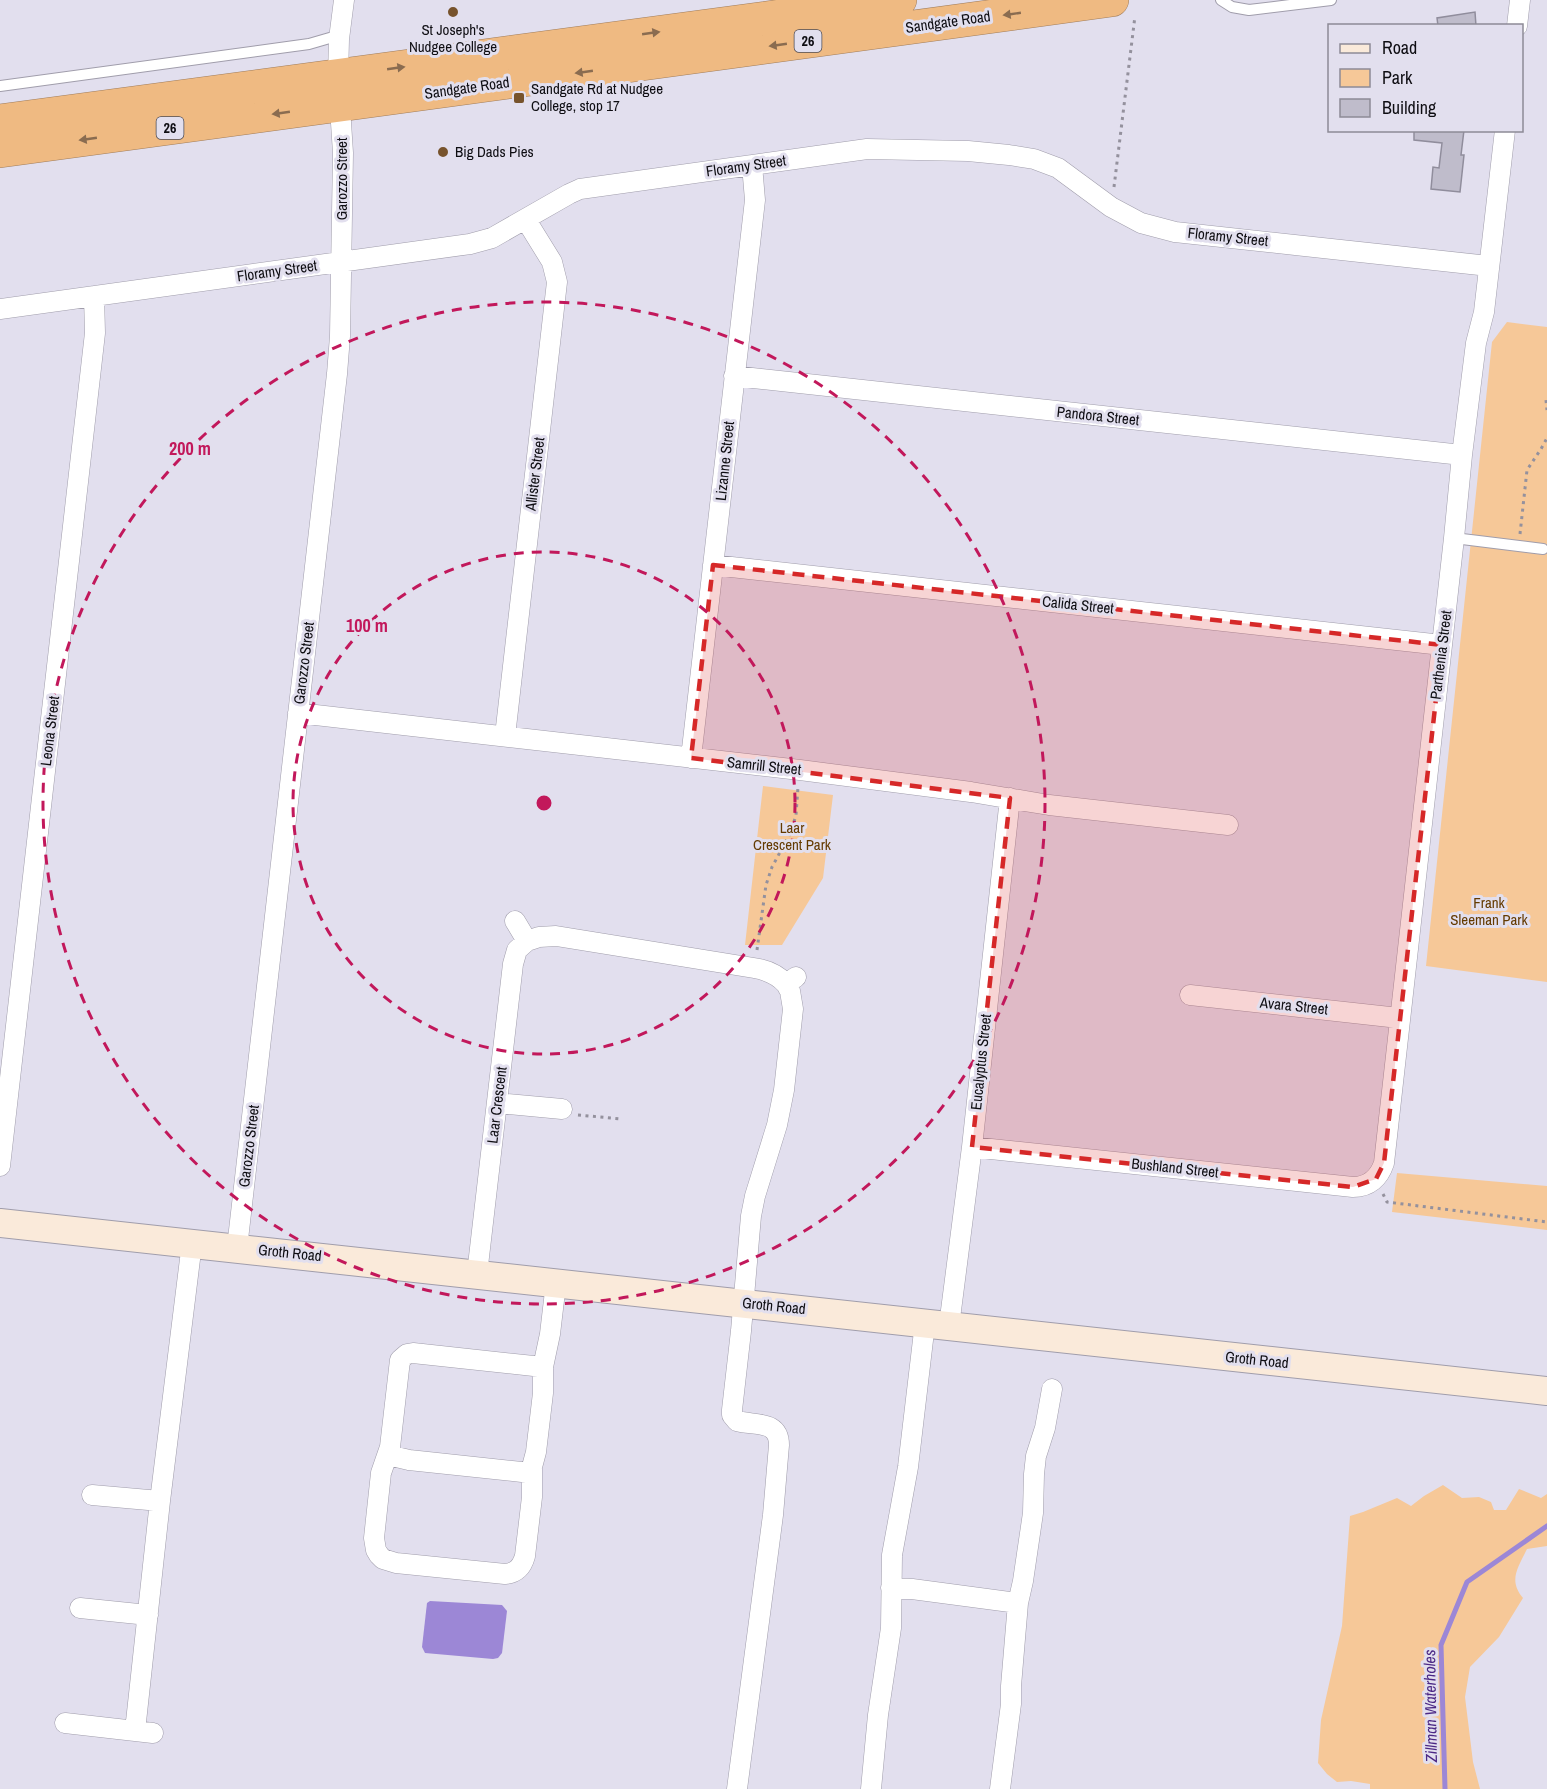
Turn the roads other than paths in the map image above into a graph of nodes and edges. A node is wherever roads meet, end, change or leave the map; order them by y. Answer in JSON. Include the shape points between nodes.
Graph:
{"nodes":[{"id":1,"x":344,"y":0,"type":"edge"},
{"id":2,"x":900,"y":0,"type":"edge"},
{"id":3,"x":1221,"y":0,"type":"edge"},
{"id":4,"x":1331,"y":0,"type":"edge"},
{"id":5,"x":1123,"y":8,"type":"edge"},
{"id":6,"x":340,"y":35,"type":"junction"},
{"id":7,"x":0,"y":86,"type":"edge"},
{"id":8,"x":339,"y":91,"type":"junction"},
{"id":9,"x":0,"y":121,"type":"edge"},
{"id":10,"x":1505,"y":132,"type":"edge"},
{"id":11,"x":0,"y":151,"type":"edge"},
{"id":12,"x":753,"y":165,"type":"junction"},
{"id":13,"x":526,"y":220,"type":"junction"},
{"id":14,"x":341,"y":262,"type":"junction"},
{"id":15,"x":1489,"y":266,"type":"junction"},
{"id":16,"x":94,"y":296,"type":"junction"},
{"id":17,"x":0,"y":309,"type":"edge"},
{"id":18,"x":734,"y":376,"type":"junction"},
{"id":19,"x":1462,"y":455,"type":"junction"},
{"id":20,"x":1454,"y":538,"type":"junction"},
{"id":21,"x":1543,"y":549,"type":"dead end"},
{"id":22,"x":713,"y":565,"type":"junction"},
{"id":23,"x":1442,"y":645,"type":"junction"},
{"id":24,"x":298,"y":713,"type":"junction"},
{"id":25,"x":505,"y":736,"type":"junction"},
{"id":26,"x":691,"y":758,"type":"junction"},
{"id":27,"x":1010,"y":798,"type":"junction"},
{"id":28,"x":1228,"y":825,"type":"dead end"},
{"id":29,"x":515,"y":921,"type":"dead end"},
{"id":30,"x":527,"y":941,"type":"junction"},
{"id":31,"x":1190,"y":995,"type":"dead end"},
{"id":32,"x":1399,"y":1018,"type":"junction"},
{"id":33,"x":497,"y":1103,"type":"junction"},
{"id":34,"x":562,"y":1109,"type":"road end"},
{"id":35,"x":972,"y":1147,"type":"junction"},
{"id":36,"x":0,"y":1166,"type":"edge"},
{"id":37,"x":1376,"y":1179,"type":"joint"},
{"id":38,"x":0,"y":1223,"type":"edge"},
{"id":39,"x":192,"y":1243,"type":"junction"},
{"id":40,"x":237,"y":1248,"type":"junction"},
{"id":41,"x":477,"y":1274,"type":"junction"},
{"id":42,"x":556,"y":1283,"type":"junction"},
{"id":43,"x":743,"y":1303,"type":"junction"},
{"id":44,"x":937,"y":1324,"type":"junction"},
{"id":45,"x":543,"y":1367,"type":"junction"},
{"id":46,"x":1053,"y":1389,"type":"dead end"},
{"id":47,"x":1547,"y":1391,"type":"edge"},
{"id":48,"x":388,"y":1455,"type":"junction"},
{"id":49,"x":531,"y":1473,"type":"junction"},
{"id":50,"x":92,"y":1495,"type":"dead end"},
{"id":51,"x":160,"y":1501,"type":"junction"},
{"id":52,"x":891,"y":1588,"type":"junction"},
{"id":53,"x":1018,"y":1603,"type":"junction"},
{"id":54,"x":80,"y":1608,"type":"dead end"},
{"id":55,"x":148,"y":1615,"type":"junction"},
{"id":56,"x":65,"y":1724,"type":"dead end"},
{"id":57,"x":737,"y":1789,"type":"edge"},
{"id":58,"x":871,"y":1789,"type":"edge"},
{"id":59,"x":1000,"y":1789,"type":"edge"}],
"edges":[{"from":1,"to":6,"type":"street","name":"Garozzo Street"},
{"from":8,"to":2,"type":"highway","name":"Sandgate Road","number":"26","one_way":true,"via":[[520,51]]},
{"from":3,"to":4,"type":"lane","via":[[1240,10],[1249,10]]},
{"from":5,"to":8,"type":"highway","name":"Sandgate Road","number":"26","one_way":true},
{"from":6,"to":7,"type":"lane","via":[[309,44]]},
{"from":6,"to":8,"type":"street","name":"Garozzo Street"},
{"from":8,"to":9,"type":"highway","name":"Sandgate Road","number":"26"},
{"from":8,"to":11,"type":"highway","name":"Sandgate Road","number":"26","one_way":true},
{"from":8,"to":14,"type":"street","name":"Garozzo Street","via":[[343,153]]},
{"from":10,"to":15,"type":"street","name":"Parthenia Street"},
{"from":12,"to":13,"type":"street","name":"Floramy Street","via":[[580,189]]},
{"from":12,"to":15,"type":"street","name":"Floramy Street","via":[[867,149],[1009,155],[1058,168],[1111,207],[1141,223],[1174,232]]},
{"from":12,"to":18,"type":"street","name":"Lizanne Street","via":[[755,200]]},
{"from":13,"to":14,"type":"street","name":"Floramy Street","via":[[482,242]]},
{"from":13,"to":25,"type":"street","name":"Allister Street","via":[[552,262],[557,282]]},
{"from":14,"to":16,"type":"street","name":"Floramy Street"},
{"from":14,"to":24,"type":"street","name":"Garozzo Street","via":[[337,374]]},
{"from":15,"to":19,"type":"street","name":"Parthenia Street"},
{"from":16,"to":17,"type":"street","name":"Floramy Street"},
{"from":16,"to":36,"type":"street","name":"Leona Street","via":[[95,333]]},
{"from":18,"to":19,"type":"street","name":"Pandora Street"},
{"from":18,"to":22,"type":"street","name":"Lizanne Street"},
{"from":19,"to":20,"type":"street","name":"Parthenia Street"},
{"from":20,"to":21,"type":"lane"},
{"from":20,"to":23,"type":"street","name":"Parthenia Street"},
{"from":22,"to":23,"type":"street","name":"Calida Street"},
{"from":22,"to":26,"type":"street","name":"Lizanne Street"},
{"from":23,"to":32,"type":"street","name":"Parthenia Street"},
{"from":24,"to":25,"type":"street","name":"Samrill Street"},
{"from":24,"to":40,"type":"street","name":"Garozzo Street"},
{"from":25,"to":26,"type":"street","name":"Samrill Street"},
{"from":26,"to":27,"type":"street","name":"Samrill Street"},
{"from":27,"to":28,"type":"street","name":"Samrill Street"},
{"from":27,"to":35,"type":"street","name":"Eucalyptus Street"},
{"from":29,"to":30,"type":"street"},
{"from":30,"to":33,"type":"street","name":"Laar Crescent","via":[[513,963]]},
{"from":30,"to":43,"type":"street","via":[[556,936],[754,968],[791,980],[793,1009],[784,1090],[751,1216]]},
{"from":31,"to":32,"type":"street","name":"Avara Street"},
{"from":32,"to":37,"type":"street","name":"Parthenia Street","via":[[1384,1163]]},
{"from":33,"to":34,"type":"street"},
{"from":33,"to":41,"type":"street","name":"Laar Crescent"},
{"from":35,"to":37,"type":"street","name":"Bushland Street","via":[[1353,1187]]},
{"from":35,"to":44,"type":"street","name":"Eucalyptus Street"},
{"from":38,"to":39,"type":"street","name":"Groth Road"},
{"from":39,"to":40,"type":"street","name":"Groth Road"},
{"from":39,"to":51,"type":"street"},
{"from":40,"to":41,"type":"street","name":"Groth Road"},
{"from":41,"to":42,"type":"street","name":"Groth Road"},
{"from":42,"to":43,"type":"street","name":"Groth Road"},
{"from":42,"to":45,"type":"street"},
{"from":43,"to":44,"type":"street","name":"Groth Road"},
{"from":43,"to":57,"type":"street","via":[[732,1415],[737,1421],[774,1429],[779,1445]]},
{"from":44,"to":47,"type":"street","name":"Groth Road"},
{"from":44,"to":52,"type":"street","name":"Eucalyptus Street","via":[[892,1556]]},
{"from":45,"to":48,"type":"street","via":[[407,1354],[400,1360]]},
{"from":45,"to":49,"type":"street"},
{"from":46,"to":53,"type":"street","via":[[1036,1456],[1033,1513]]},
{"from":48,"to":49,"type":"street"},
{"from":48,"to":49,"type":"street","via":[[381,1473],[374,1538],[379,1555],[396,1563],[515,1572],[525,1556]]},
{"from":50,"to":51,"type":"street"},
{"from":51,"to":55,"type":"street"},
{"from":52,"to":53,"type":"street"},
{"from":52,"to":58,"type":"street","name":"Eucalyptus Street","via":[[891,1628]]},
{"from":53,"to":59,"type":"street"},
{"from":54,"to":55,"type":"street"},
{"from":55,"to":56,"type":"street","via":[[144,1732]]}]}
